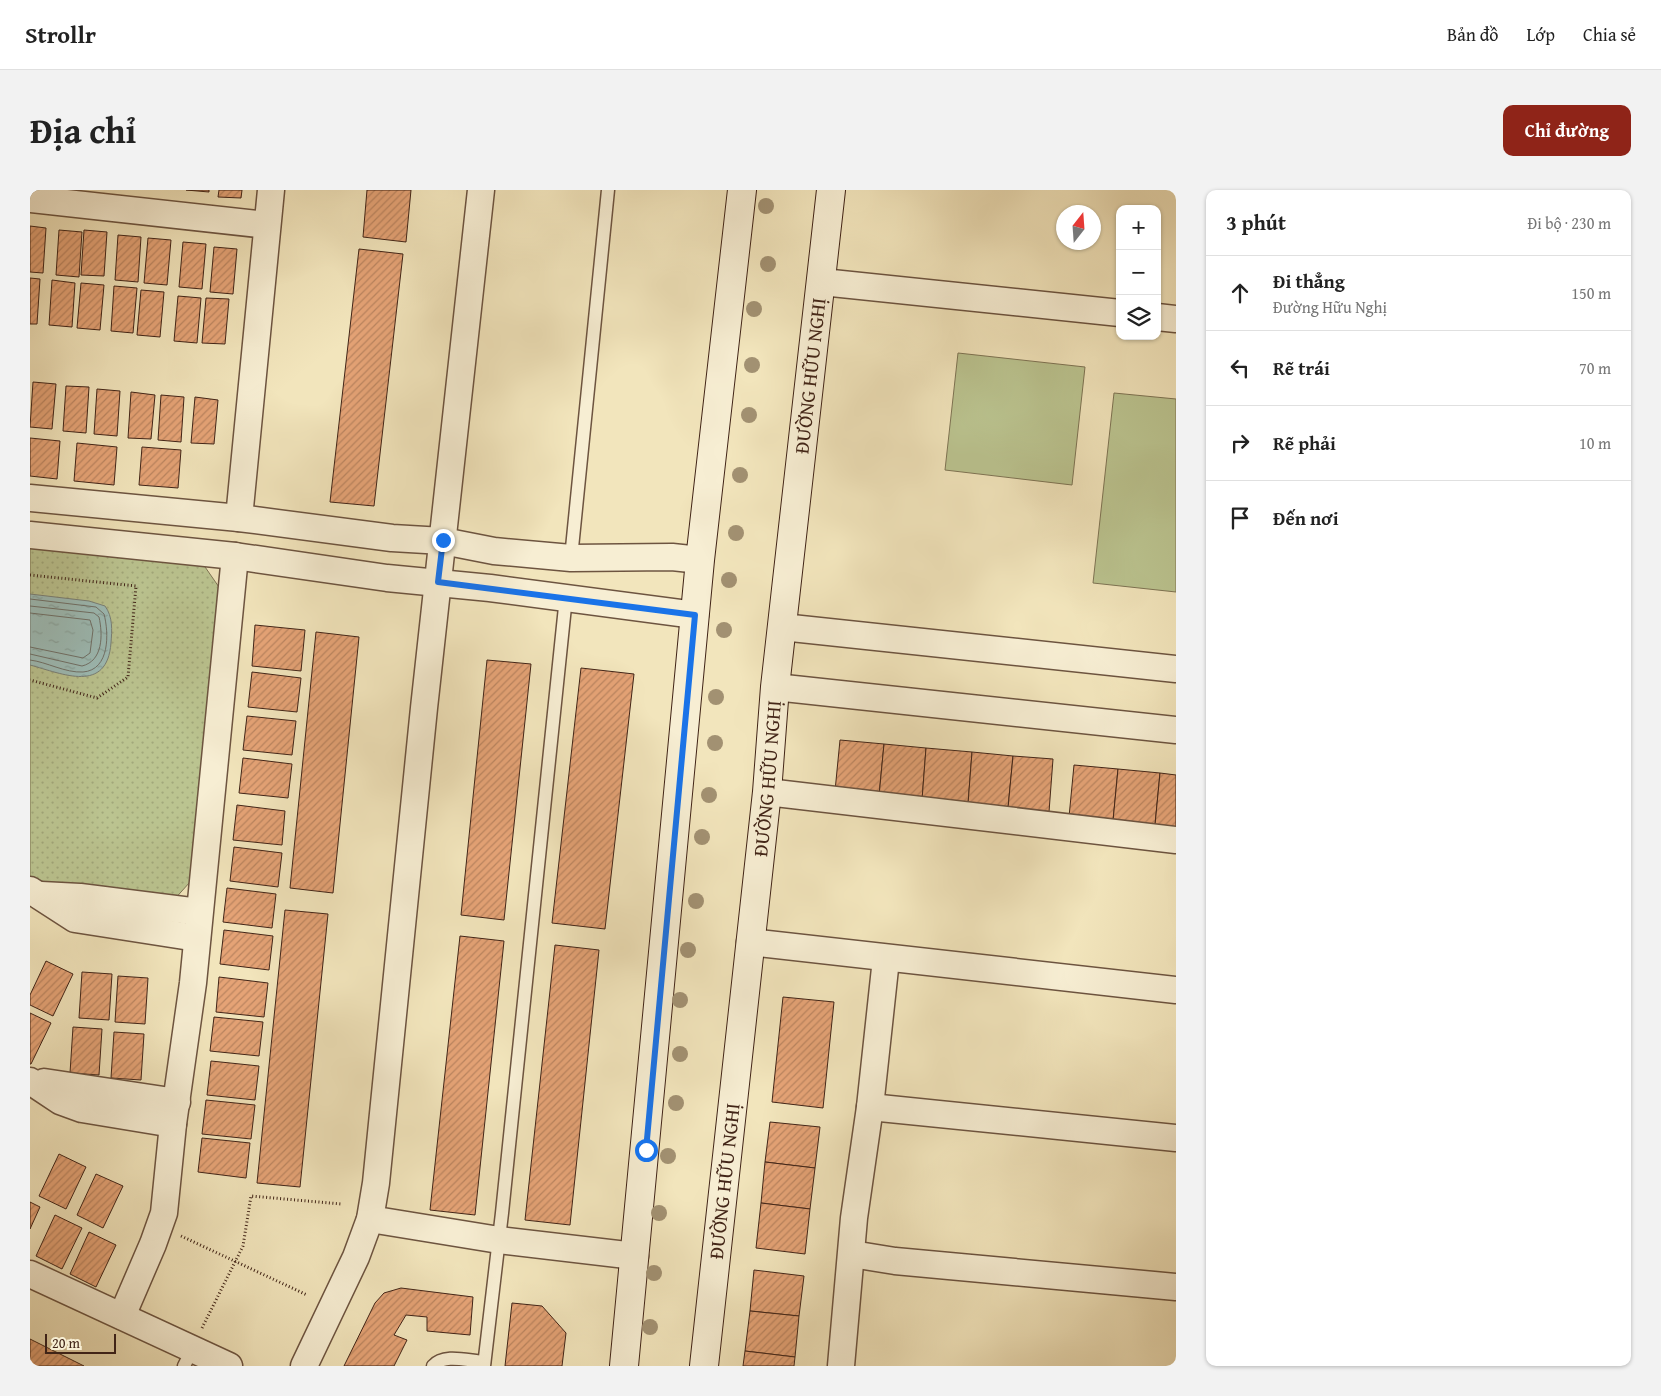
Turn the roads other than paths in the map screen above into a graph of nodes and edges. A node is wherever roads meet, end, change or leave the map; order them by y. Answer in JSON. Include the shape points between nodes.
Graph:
{"nodes":[{"id":1,"x":271,"y":190,"type":"edge"},
{"id":2,"x":481,"y":190,"type":"edge"},
{"id":3,"x":608,"y":190,"type":"edge"},
{"id":4,"x":742,"y":190,"type":"edge"},
{"id":5,"x":831,"y":190,"type":"edge"},
{"id":6,"x":30,"y":198,"type":"edge"},
{"id":7,"x":267,"y":225,"type":"junction"},
{"id":8,"x":822,"y":282,"type":"junction"},
{"id":9,"x":1116,"y":313,"type":"edge"},
{"id":10,"x":1161,"y":317,"type":"edge"},
{"id":11,"x":1176,"y":319,"type":"edge"},
{"id":12,"x":30,"y":498,"type":"edge"},
{"id":13,"x":239,"y":518,"type":"junction"},
{"id":14,"x":30,"y":535,"type":"edge"},
{"id":15,"x":443,"y":540,"type":"junction"},
{"id":16,"x":235,"y":556,"type":"junction"},
{"id":17,"x":571,"y":558,"type":"junction"},
{"id":18,"x":700,"y":560,"type":"junction"},
{"id":19,"x":438,"y":582,"type":"junction"},
{"id":20,"x":566,"y":598,"type":"junction"},
{"id":21,"x":695,"y":615,"type":"junction"},
{"id":22,"x":782,"y":627,"type":"junction"},
{"id":23,"x":1176,"y":668,"type":"edge"},
{"id":24,"x":775,"y":687,"type":"junction"},
{"id":25,"x":1176,"y":730,"type":"edge"},
{"id":26,"x":766,"y":792,"type":"junction"},
{"id":27,"x":1176,"y":840,"type":"edge"},
{"id":28,"x":35,"y":893,"type":"edge"},
{"id":29,"x":200,"y":912,"type":"junction"},
{"id":30,"x":197,"y":938,"type":"junction"},
{"id":31,"x":750,"y":942,"type":"junction"},
{"id":32,"x":886,"y":959,"type":"junction"},
{"id":33,"x":1176,"y":990,"type":"edge"},
{"id":34,"x":30,"y":1081,"type":"edge"},
{"id":35,"x":870,"y":1107,"type":"junction"},
{"id":36,"x":175,"y":1113,"type":"junction"},
{"id":37,"x":1176,"y":1138,"type":"edge"},
{"id":38,"x":370,"y":1219,"type":"junction"},
{"id":39,"x":499,"y":1240,"type":"junction"},
{"id":40,"x":852,"y":1254,"type":"junction"},
{"id":41,"x":634,"y":1256,"type":"junction"},
{"id":42,"x":30,"y":1274,"type":"edge"},
{"id":43,"x":1176,"y":1287,"type":"edge"},
{"id":44,"x":122,"y":1316,"type":"junction"},
{"id":45,"x":192,"y":1350,"type":"edge"},
{"id":46,"x":484,"y":1364,"type":"edge"},
{"id":47,"x":229,"y":1366,"type":"edge"},
{"id":48,"x":304,"y":1366,"type":"edge"},
{"id":49,"x":432,"y":1366,"type":"edge"},
{"id":50,"x":624,"y":1366,"type":"edge"},
{"id":51,"x":704,"y":1366,"type":"edge"},
{"id":52,"x":841,"y":1366,"type":"edge"}],
"edges":[{"from":1,"to":7,"type":"street"},
{"from":2,"to":15,"type":"street"},
{"from":3,"to":17,"type":"lane"},
{"from":4,"to":18,"type":"main road"},
{"from":5,"to":8,"type":"main road","name":"ĐƯỜNG HỮU NGHỊ"},
{"from":6,"to":7,"type":"street"},
{"from":7,"to":13,"type":"street"},
{"from":8,"to":9,"type":"street"},
{"from":8,"to":22,"type":"main road","name":"ĐƯỜNG HỮU NGHỊ"},
{"from":10,"to":11,"type":"street"},
{"from":12,"to":13,"type":"street"},
{"from":13,"to":15,"type":"street","via":[[392,538]]},
{"from":14,"to":16,"type":"street"},
{"from":15,"to":17,"type":"street","via":[[494,551]]},
{"from":15,"to":19,"type":"street"},
{"from":16,"to":19,"type":"street","via":[[387,578]]},
{"from":16,"to":29,"type":"street"},
{"from":17,"to":18,"type":"street","via":[[672,557]]},
{"from":18,"to":21,"type":"main road"},
{"from":19,"to":20,"type":"street"},
{"from":19,"to":38,"type":"street"},
{"from":20,"to":21,"type":"street"},
{"from":20,"to":39,"type":"lane"},
{"from":21,"to":41,"type":"main road"},
{"from":22,"to":23,"type":"street"},
{"from":22,"to":24,"type":"main road","name":"ĐƯỜNG HỮU NGHỊ"},
{"from":24,"to":25,"type":"street"},
{"from":24,"to":26,"type":"main road","name":"ĐƯỜNG HỮU NGHỊ"},
{"from":26,"to":27,"type":"street"},
{"from":26,"to":31,"type":"main road","name":"ĐƯỜNG HỮU NGHỊ"},
{"from":28,"to":29,"type":"street"},
{"from":28,"to":30,"type":"street","via":[[75,919]]},
{"from":29,"to":30,"type":"street"},
{"from":30,"to":36,"type":"street"},
{"from":31,"to":32,"type":"street"},
{"from":31,"to":51,"type":"main road","name":"ĐƯỜNG HỮU NGHỊ"},
{"from":32,"to":33,"type":"street"},
{"from":32,"to":35,"type":"street"},
{"from":34,"to":36,"type":"street"},
{"from":35,"to":37,"type":"street"},
{"from":35,"to":40,"type":"street"},
{"from":36,"to":44,"type":"street","via":[[164,1213]]},
{"from":38,"to":39,"type":"street"},
{"from":38,"to":48,"type":"street","via":[[356,1257]]},
{"from":39,"to":41,"type":"street"},
{"from":39,"to":46,"type":"lane"},
{"from":40,"to":43,"type":"street","via":[[895,1262]]},
{"from":40,"to":52,"type":"street"},
{"from":41,"to":50,"type":"main road"},
{"from":42,"to":44,"type":"street"},
{"from":44,"to":45,"type":"street"},
{"from":45,"to":47,"type":"street"},
{"from":46,"to":49,"type":"lane","via":[[446,1359],[438,1360]]}]}
